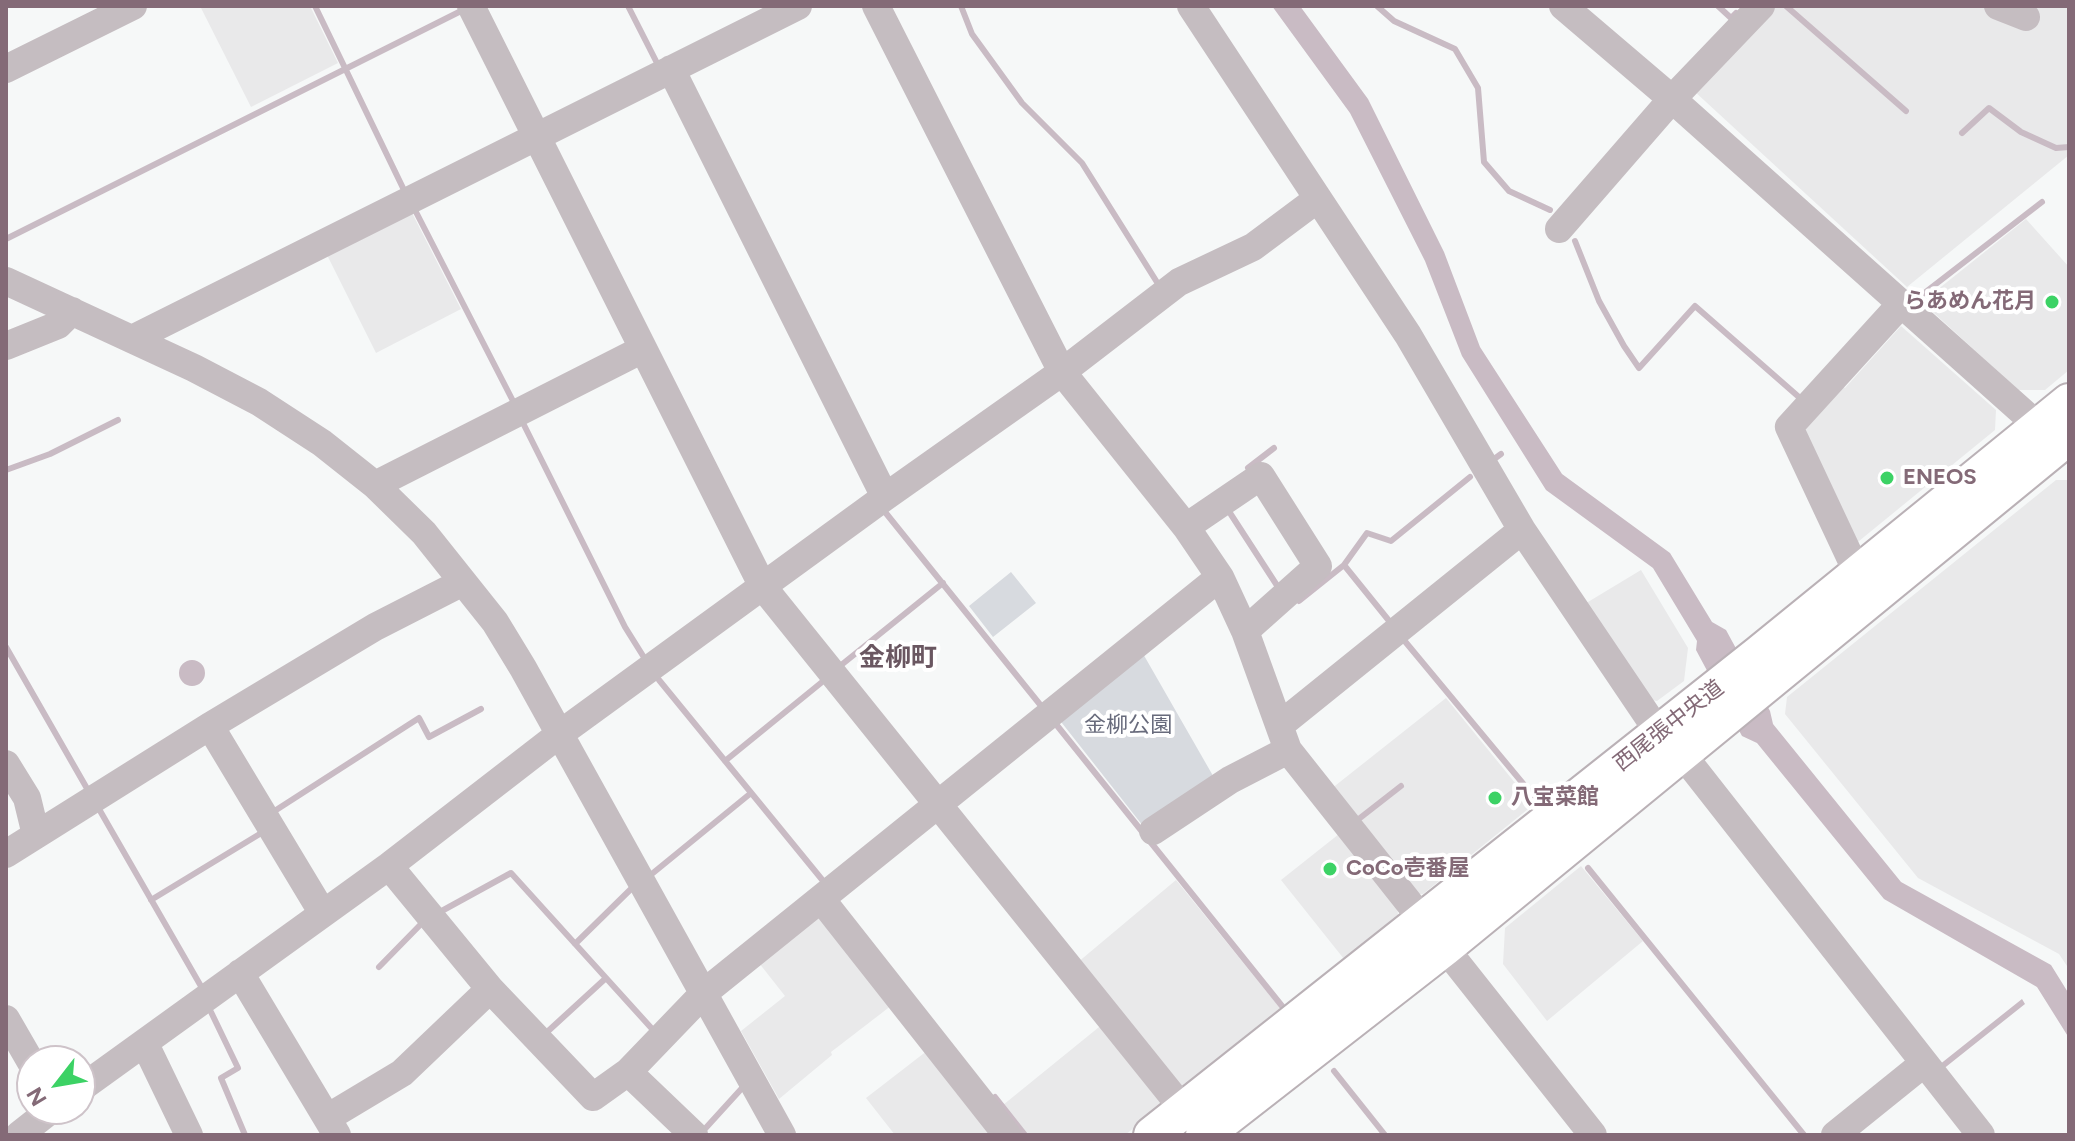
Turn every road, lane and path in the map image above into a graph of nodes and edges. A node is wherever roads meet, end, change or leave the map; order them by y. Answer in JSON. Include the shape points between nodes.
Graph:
{"nodes":[{"id":1,"x":133,"y":6,"type":"edge"},
{"id":2,"x":471,"y":6,"type":"edge"},
{"id":3,"x":798,"y":6,"type":"edge"},
{"id":4,"x":876,"y":6,"type":"edge"},
{"id":5,"x":1191,"y":6,"type":"edge"},
{"id":6,"x":1563,"y":6,"type":"edge"},
{"id":7,"x":1761,"y":6,"type":"edge"},
{"id":8,"x":1998,"y":6,"type":"edge"},
{"id":9,"x":2026,"y":17,"type":"dead end"},
{"id":10,"x":6,"y":69,"type":"edge"},
{"id":11,"x":671,"y":69,"type":"junction"},
{"id":12,"x":1672,"y":99,"type":"junction"},
{"id":13,"x":536,"y":138,"type":"junction"},
{"id":14,"x":1316,"y":200,"type":"junction"},
{"id":15,"x":1559,"y":229,"type":"dead end"},
{"id":16,"x":6,"y":281,"type":"edge"},
{"id":17,"x":1901,"y":304,"type":"junction"},
{"id":18,"x":72,"y":311,"type":"junction"},
{"id":19,"x":132,"y":339,"type":"junction"},
{"id":20,"x":6,"y":346,"type":"edge"},
{"id":21,"x":643,"y":349,"type":"junction"},
{"id":22,"x":1062,"y":372,"type":"junction"},
{"id":23,"x":2069,"y":402,"type":"edge"},
{"id":24,"x":2059,"y":441,"type":"edge"},
{"id":25,"x":375,"y":485,"type":"junction"},
{"id":26,"x":885,"y":497,"type":"junction"},
{"id":27,"x":1186,"y":527,"type":"junction"},
{"id":28,"x":1522,"y":530,"type":"junction"},
{"id":29,"x":1858,"y":574,"type":"junction"},
{"id":30,"x":1220,"y":577,"type":"junction"},
{"id":31,"x":463,"y":582,"type":"junction"},
{"id":32,"x":763,"y":587,"type":"junction"},
{"id":33,"x":1245,"y":631,"type":"junction"},
{"id":34,"x":1767,"y":667,"type":"junction"},
{"id":35,"x":210,"y":726,"type":"junction"},
{"id":36,"x":561,"y":733,"type":"junction"},
{"id":37,"x":1284,"y":738,"type":"junction"},
{"id":38,"x":1670,"y":744,"type":"junction"},
{"id":39,"x":6,"y":764,"type":"edge"},
{"id":40,"x":939,"y":803,"type":"junction"},
{"id":41,"x":1153,"y":831,"type":"dead end"},
{"id":42,"x":36,"y":835,"type":"junction"},
{"id":43,"x":6,"y":854,"type":"edge"},
{"id":44,"x":389,"y":866,"type":"junction"},
{"id":45,"x":821,"y":899,"type":"junction"},
{"id":46,"x":322,"y":912,"type":"junction"},
{"id":47,"x":1433,"y":934,"type":"junction"},
{"id":48,"x":240,"y":973,"type":"junction"},
{"id":49,"x":490,"y":989,"type":"junction"},
{"id":50,"x":705,"y":992,"type":"junction"},
{"id":51,"x":6,"y":1019,"type":"edge"},
{"id":52,"x":145,"y":1044,"type":"junction"},
{"id":53,"x":21,"y":1045,"type":"edge"},
{"id":54,"x":1923,"y":1064,"type":"junction"},
{"id":55,"x":628,"y":1072,"type":"junction"},
{"id":56,"x":96,"y":1078,"type":"edge"},
{"id":57,"x":1194,"y":1122,"type":"edge"},
{"id":58,"x":332,"y":1126,"type":"edge"},
{"id":59,"x":189,"y":1135,"type":"edge"},
{"id":60,"x":694,"y":1135,"type":"edge"},
{"id":61,"x":782,"y":1135,"type":"edge"},
{"id":62,"x":1007,"y":1135,"type":"edge"},
{"id":63,"x":1152,"y":1135,"type":"edge"},
{"id":64,"x":1593,"y":1135,"type":"edge"},
{"id":65,"x":1835,"y":1135,"type":"edge"},
{"id":66,"x":1981,"y":1135,"type":"edge"}],
"edges":[{"from":1,"to":10,"type":"street"},
{"from":2,"to":13,"type":"street"},
{"from":3,"to":11,"type":"street"},
{"from":4,"to":22,"type":"street"},
{"from":5,"to":14,"type":"street"},
{"from":6,"to":12,"type":"street"},
{"from":7,"to":12,"type":"street"},
{"from":8,"to":9,"type":"street"},
{"from":11,"to":13,"type":"street"},
{"from":11,"to":26,"type":"street"},
{"from":12,"to":15,"type":"street"},
{"from":12,"to":17,"type":"street"},
{"from":13,"to":19,"type":"street"},
{"from":13,"to":21,"type":"street"},
{"from":14,"to":22,"type":"street","via":[[1253,247],[1179,282]]},
{"from":14,"to":28,"type":"street","via":[[1408,335]]},
{"from":16,"to":18,"type":"street"},
{"from":17,"to":24,"type":"street"},
{"from":17,"to":29,"type":"street","via":[[1789,427]]},
{"from":18,"to":19,"type":"street"},
{"from":18,"to":20,"type":"street","via":[[58,325]]},
{"from":19,"to":25,"type":"street","via":[[259,402]]},
{"from":21,"to":25,"type":"street"},
{"from":21,"to":32,"type":"street"},
{"from":22,"to":26,"type":"street"},
{"from":22,"to":27,"type":"street"},
{"from":23,"to":24,"type":"main road","name":"西尾張中央道"},
{"from":24,"to":29,"type":"main road","name":"西尾張中央道"},
{"from":24,"to":34,"type":"main road","name":"西尾張中央道"},
{"from":25,"to":31,"type":"street","via":[[424,533]]},
{"from":26,"to":32,"type":"street"},
{"from":27,"to":30,"type":"street"},
{"from":27,"to":33,"type":"street","via":[[1261,476],[1318,566]]},
{"from":28,"to":37,"type":"street"},
{"from":28,"to":38,"type":"street"},
{"from":29,"to":34,"type":"main road","name":"西尾張中央道"},
{"from":30,"to":33,"type":"street"},
{"from":30,"to":40,"type":"street"},
{"from":31,"to":35,"type":"street","via":[[375,627]]},
{"from":31,"to":36,"type":"street","via":[[495,622]]},
{"from":32,"to":36,"type":"street"},
{"from":32,"to":40,"type":"street"},
{"from":33,"to":37,"type":"street"},
{"from":34,"to":38,"type":"main road","name":"西尾張中央道"},
{"from":35,"to":42,"type":"street"},
{"from":35,"to":46,"type":"street"},
{"from":36,"to":44,"type":"street"},
{"from":36,"to":50,"type":"street"},
{"from":37,"to":41,"type":"street"},
{"from":37,"to":47,"type":"street"},
{"from":38,"to":47,"type":"main road","name":"西尾張中央道"},
{"from":38,"to":54,"type":"street"},
{"from":39,"to":42,"type":"street","via":[[27,798]]},
{"from":40,"to":45,"type":"street"},
{"from":40,"to":57,"type":"street"},
{"from":42,"to":43,"type":"street"},
{"from":44,"to":46,"type":"street"},
{"from":44,"to":49,"type":"street"},
{"from":45,"to":50,"type":"street"},
{"from":45,"to":62,"type":"street"},
{"from":46,"to":48,"type":"street"},
{"from":47,"to":57,"type":"main road","name":"西尾張中央道"},
{"from":47,"to":64,"type":"street"},
{"from":48,"to":52,"type":"street"},
{"from":48,"to":58,"type":"street"},
{"from":49,"to":55,"type":"street","via":[[593,1097]]},
{"from":49,"to":58,"type":"street","via":[[402,1073]]},
{"from":50,"to":55,"type":"street"},
{"from":50,"to":61,"type":"street"},
{"from":51,"to":53,"type":"street"},
{"from":52,"to":56,"type":"street"},
{"from":52,"to":59,"type":"street"},
{"from":54,"to":65,"type":"street"},
{"from":54,"to":66,"type":"street"},
{"from":55,"to":60,"type":"street"},
{"from":57,"to":63,"type":"main road","name":"西尾張中央道"}]}
